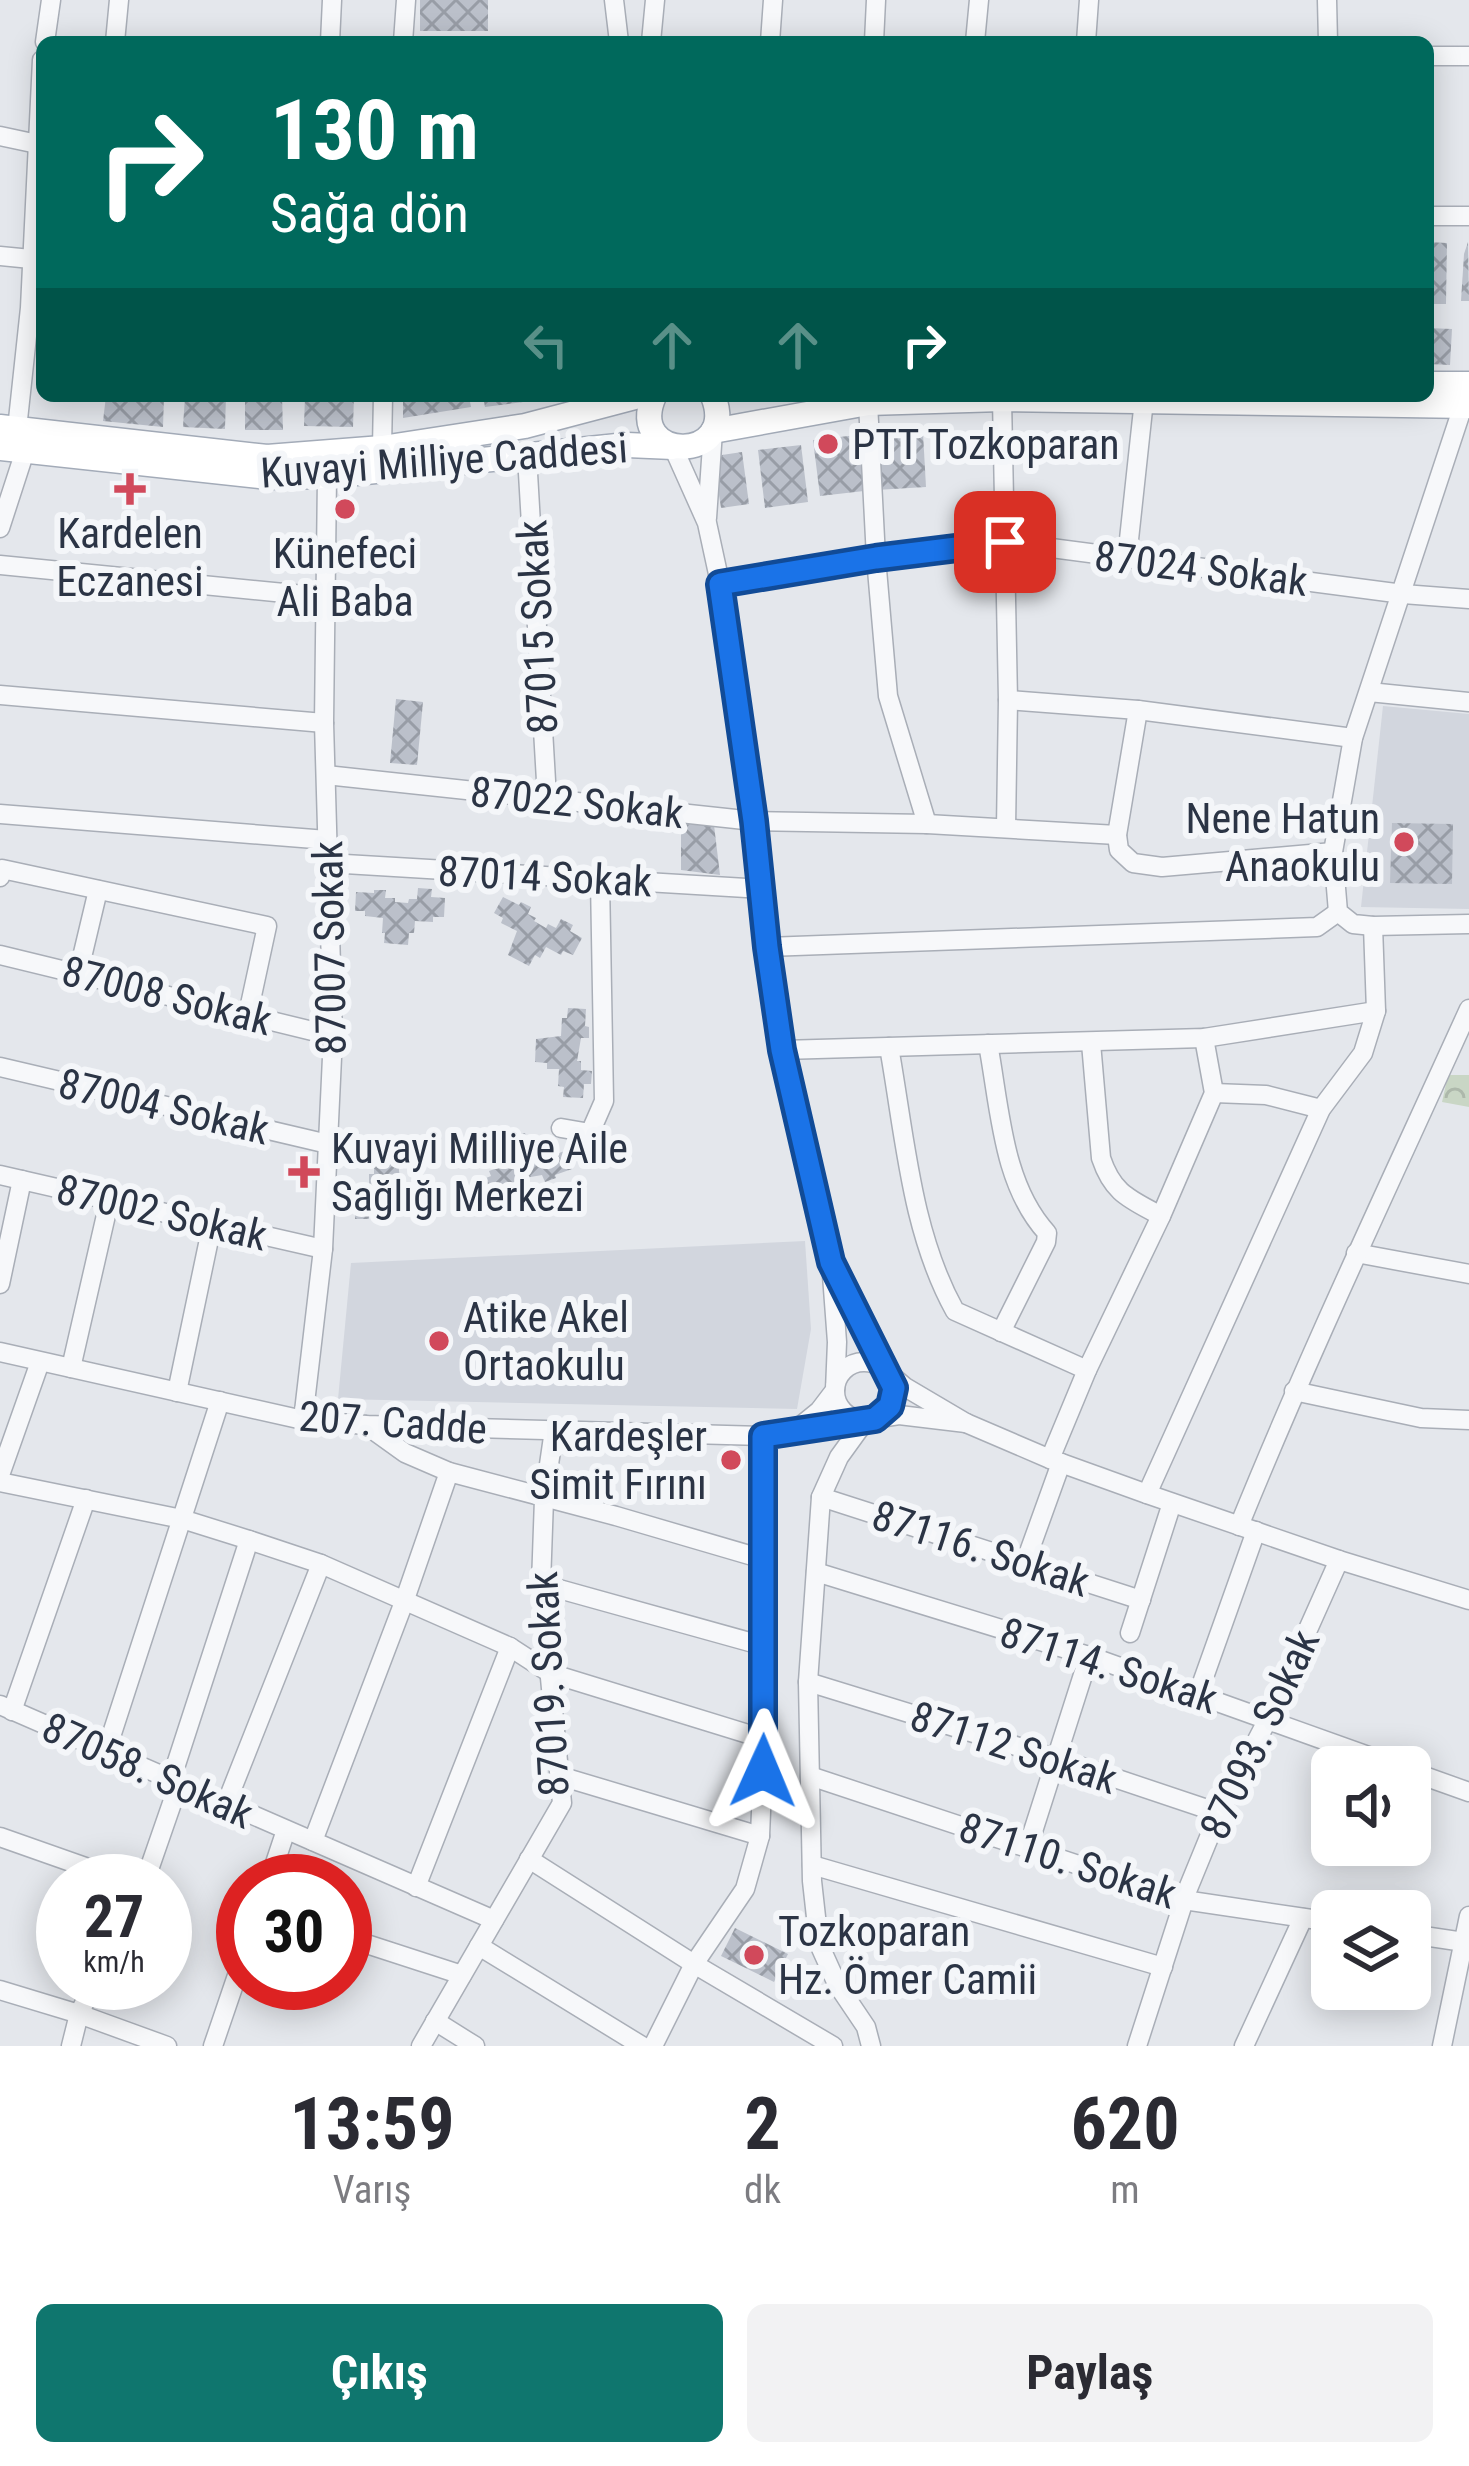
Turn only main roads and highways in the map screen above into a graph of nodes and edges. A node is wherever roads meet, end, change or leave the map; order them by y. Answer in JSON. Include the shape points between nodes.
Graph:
{"nodes":[{"id":1,"x":1434,"y":386,"type":"edge"},
{"id":2,"x":1434,"y":398,"type":"edge"},
{"id":3,"x":1467,"y":398,"type":"edge"},
{"id":4,"x":615,"y":402,"type":"edge"},
{"id":5,"x":652,"y":402,"type":"edge"},
{"id":6,"x":715,"y":402,"type":"edge"},
{"id":7,"x":895,"y":402,"type":"edge"},
{"id":8,"x":713,"y":431,"type":"junction"},
{"id":9,"x":11,"y":439,"type":"edge"},
{"id":10,"x":674,"y":447,"type":"junction"}],
"edges":[{"from":1,"to":3,"type":"main road"},
{"from":2,"to":3,"type":"main road"},
{"from":4,"to":9,"type":"main road","name":"Kuvayi Milliye Caddesi","via":[[382,448],[267,458]]},
{"from":5,"to":10,"type":"main road","via":[[650,424]]},
{"from":6,"to":8,"type":"main road"},
{"from":7,"to":8,"type":"main road"},
{"from":8,"to":10,"type":"main road","via":[[696,446]]},
{"from":9,"to":10,"type":"main road","name":"Kuvayi Milliye Caddesi","via":[[268,477]]}]}
